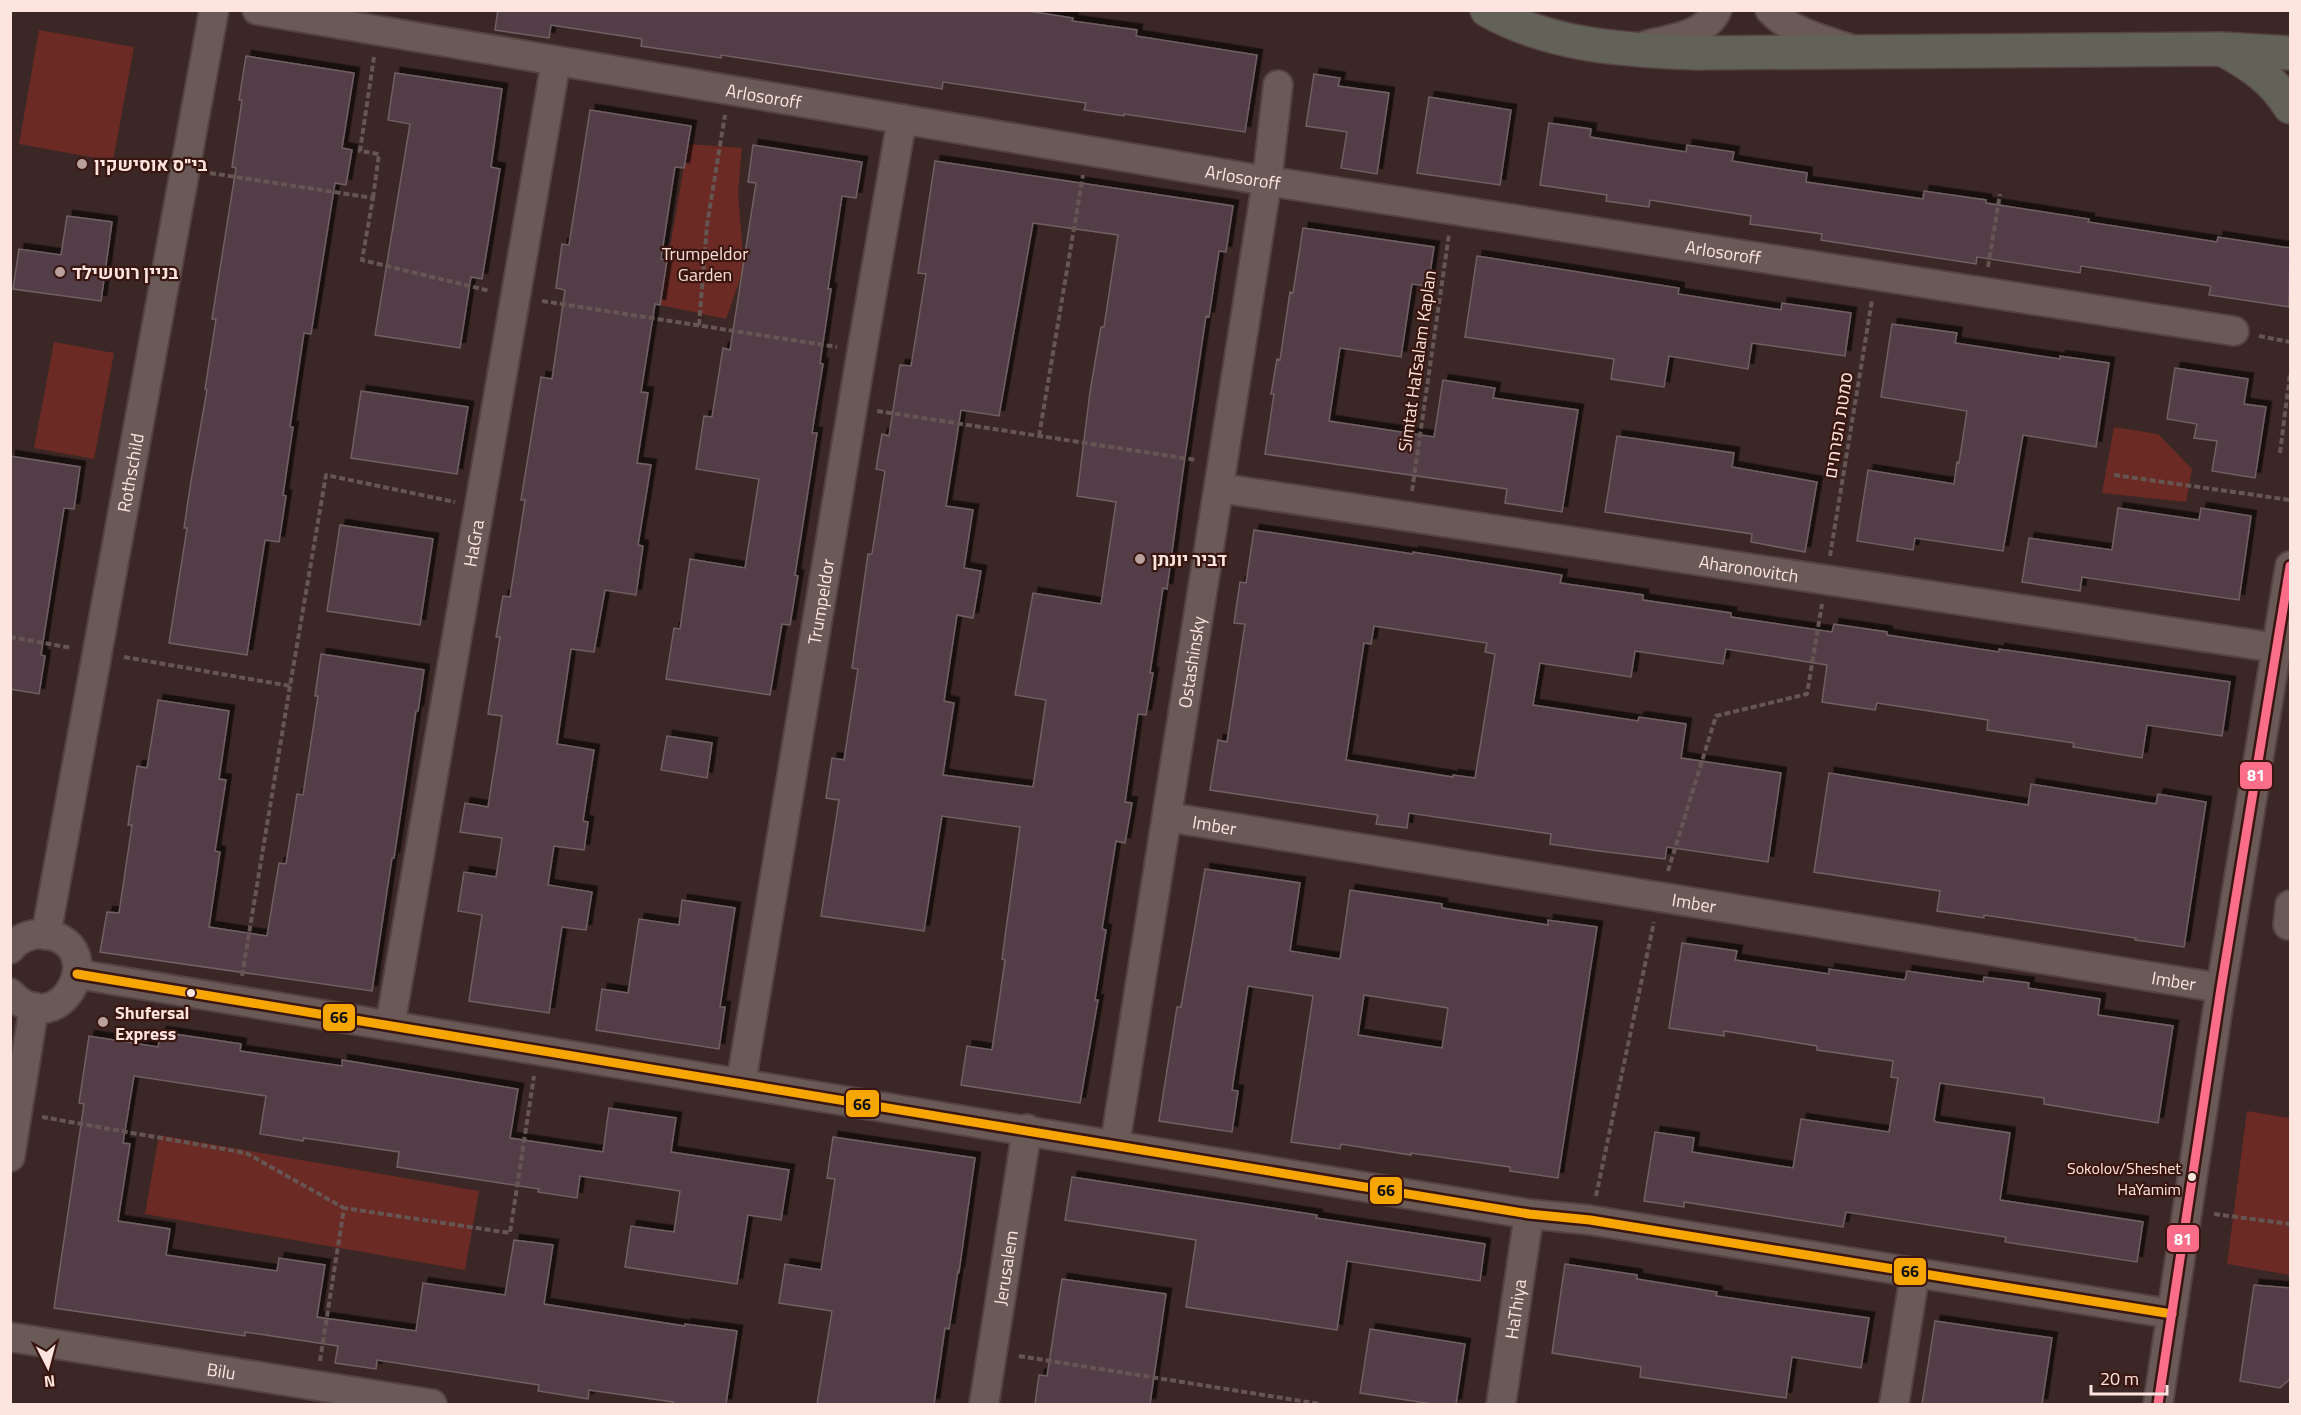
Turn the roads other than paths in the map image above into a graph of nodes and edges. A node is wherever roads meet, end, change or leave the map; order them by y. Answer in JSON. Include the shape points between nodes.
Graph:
{"nodes":[{"id":1,"x":214,"y":10,"type":"edge"},
{"id":2,"x":257,"y":10,"type":"edge"},
{"id":3,"x":1486,"y":10,"type":"edge"},
{"id":4,"x":1717,"y":10,"type":"edge"},
{"id":5,"x":1770,"y":10,"type":"edge"},
{"id":6,"x":2222,"y":49,"type":"junction"},
{"id":7,"x":1630,"y":50,"type":"junction"},
{"id":8,"x":1859,"y":52,"type":"junction"},
{"id":9,"x":2290,"y":53,"type":"edge"},
{"id":10,"x":556,"y":61,"type":"junction"},
{"id":11,"x":1278,"y":85,"type":"dead end"},
{"id":12,"x":2290,"y":107,"type":"edge"},
{"id":13,"x":902,"y":119,"type":"junction"},
{"id":14,"x":1267,"y":181,"type":"junction"},
{"id":15,"x":2234,"y":331,"type":"dead end"},
{"id":16,"x":1221,"y":476,"type":"junction"},
{"id":17,"x":2290,"y":566,"type":"edge"},
{"id":18,"x":2277,"y":648,"type":"junction"},
{"id":19,"x":1167,"y":817,"type":"junction"},
{"id":20,"x":46,"y":934,"type":"junction"},
{"id":21,"x":10,"y":949,"type":"edge"},
{"id":22,"x":77,"y":974,"type":"junction"},
{"id":23,"x":2221,"y":988,"type":"junction"},
{"id":24,"x":22,"y":1000,"type":"edge"},
{"id":25,"x":390,"y":1026,"type":"junction"},
{"id":26,"x":741,"y":1083,"type":"junction"},
{"id":27,"x":1027,"y":1130,"type":"junction"},
{"id":28,"x":1115,"y":1144,"type":"junction"},
{"id":29,"x":10,"y":1157,"type":"edge"},
{"id":30,"x":1529,"y":1214,"type":"junction"},
{"id":31,"x":1915,"y":1272,"type":"junction"},
{"id":32,"x":2172,"y":1314,"type":"junction"},
{"id":33,"x":10,"y":1337,"type":"edge"},
{"id":34,"x":432,"y":1404,"type":"edge"},
{"id":35,"x":984,"y":1404,"type":"edge"},
{"id":36,"x":1501,"y":1404,"type":"edge"},
{"id":37,"x":1894,"y":1404,"type":"edge"},
{"id":38,"x":2158,"y":1404,"type":"edge"}],
"edges":[{"from":1,"to":20,"type":"street","name":"Rothschild"},
{"from":2,"to":10,"type":"street","name":"Arlosoroff"},
{"from":3,"to":7,"type":"highway","via":[[1546,36]]},
{"from":4,"to":7,"type":"street","via":[[1702,28]]},
{"from":5,"to":8,"type":"street","via":[[1781,22],[1804,34]]},
{"from":6,"to":8,"type":"highway"},
{"from":6,"to":9,"type":"highway"},
{"from":6,"to":12,"type":"highway","via":[[2258,70]]},
{"from":7,"to":8,"type":"highway","via":[[1696,54]]},
{"from":10,"to":13,"type":"street","name":"Arlosoroff"},
{"from":10,"to":25,"type":"street","name":"HaGra"},
{"from":11,"to":14,"type":"street","name":"Ostashinsky"},
{"from":13,"to":14,"type":"street","name":"Arlosoroff"},
{"from":13,"to":26,"type":"street","name":"Trumpeldor"},
{"from":14,"to":15,"type":"street","name":"Arlosoroff"},
{"from":14,"to":16,"type":"street","name":"Ostashinsky"},
{"from":16,"to":18,"type":"street","name":"Aharonovitch","via":[[1408,517]]},
{"from":16,"to":19,"type":"street","name":"Ostashinsky"},
{"from":17,"to":18,"type":"street"},
{"from":18,"to":23,"type":"street"},
{"from":19,"to":23,"type":"street","name":"Imber"},
{"from":19,"to":28,"type":"street","name":"Ostashinsky"},
{"from":20,"to":21,"type":"street","via":[[27,936]]},
{"from":20,"to":22,"type":"street","via":[[70,948]]},
{"from":22,"to":24,"type":"street","via":[[67,997],[56,1004]]},
{"from":22,"to":25,"type":"street"},
{"from":23,"to":32,"type":"street"},
{"from":24,"to":29,"type":"street","via":[[18,1112]]},
{"from":25,"to":26,"type":"street"},
{"from":26,"to":27,"type":"street"},
{"from":27,"to":28,"type":"street"},
{"from":27,"to":35,"type":"street","name":"Jerusalem"},
{"from":28,"to":30,"type":"street"},
{"from":30,"to":31,"type":"street","via":[[1590,1220]]},
{"from":30,"to":36,"type":"street","name":"HaThiya"},
{"from":31,"to":32,"type":"street"},
{"from":31,"to":37,"type":"street"},
{"from":32,"to":38,"type":"street"},
{"from":33,"to":34,"type":"street","name":"Bilu"}]}
